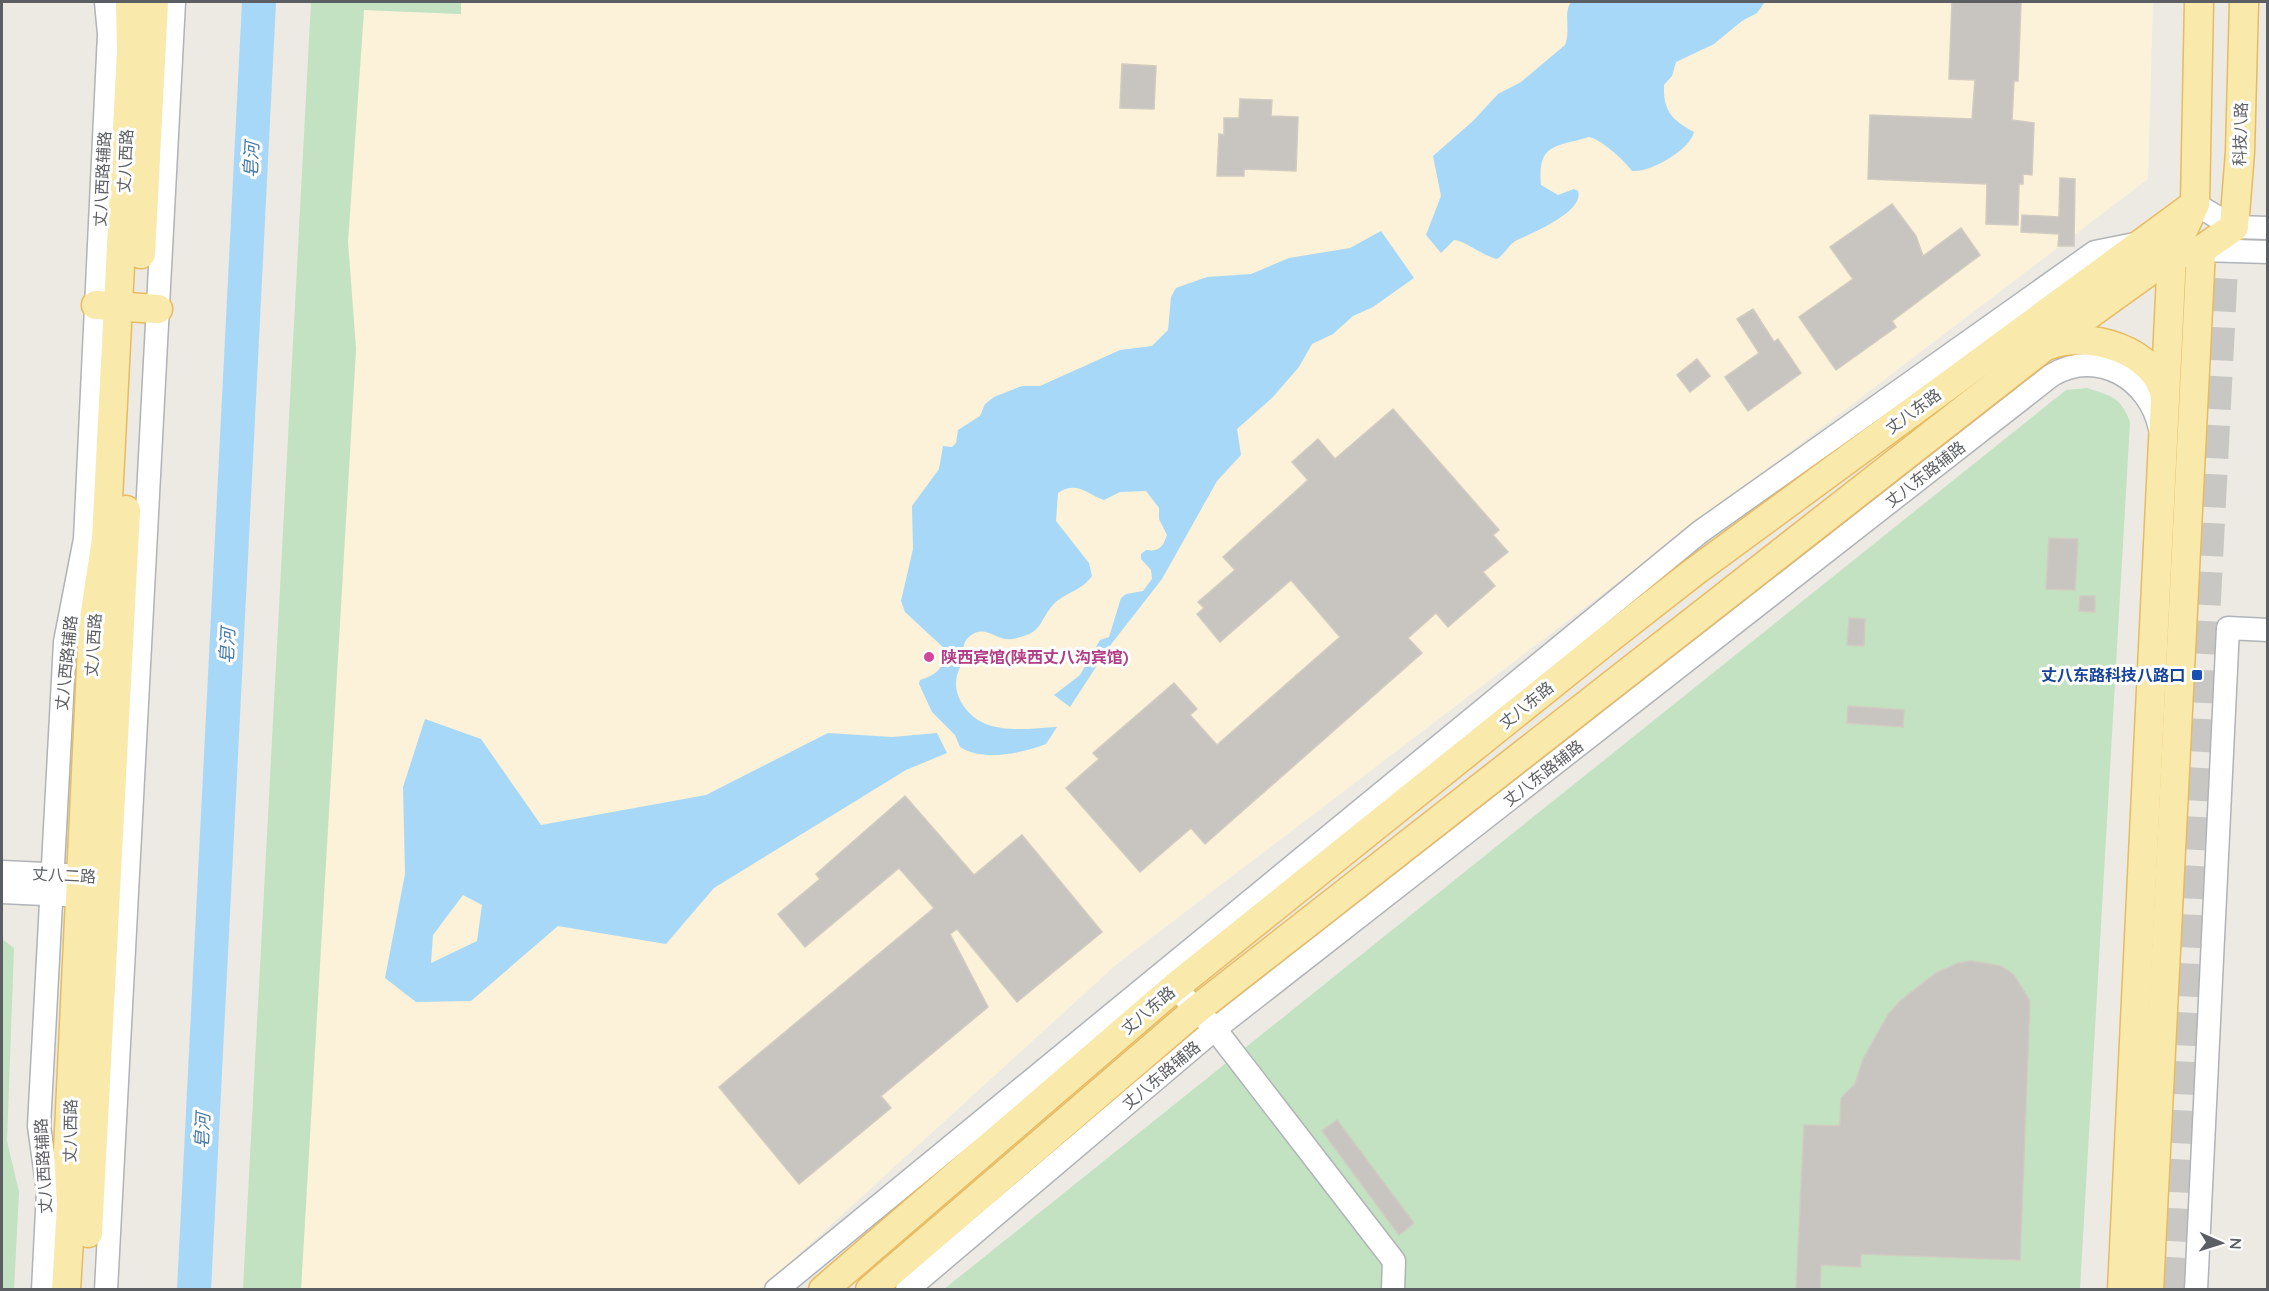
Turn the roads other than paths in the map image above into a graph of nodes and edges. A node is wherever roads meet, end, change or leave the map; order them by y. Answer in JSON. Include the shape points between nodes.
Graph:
{"nodes":[{"id":1,"x":106,"y":2,"type":"edge"},
{"id":2,"x":130,"y":2,"type":"edge"},
{"id":3,"x":154,"y":2,"type":"edge"},
{"id":4,"x":174,"y":2,"type":"edge"},
{"id":5,"x":2199,"y":2,"type":"edge"},
{"id":6,"x":2244,"y":2,"type":"edge"},
{"id":7,"x":2196,"y":204,"type":"junction"},
{"id":8,"x":2234,"y":227,"type":"junction"},
{"id":9,"x":2268,"y":228,"type":"edge"},
{"id":10,"x":2144,"y":242,"type":"junction"},
{"id":11,"x":2201,"y":250,"type":"junction"},
{"id":12,"x":2268,"y":252,"type":"edge"},
{"id":13,"x":2172,"y":255,"type":"junction"},
{"id":14,"x":127,"y":307,"type":"junction"},
{"id":15,"x":2044,"y":346,"type":"junction"},
{"id":16,"x":2165,"y":396,"type":"junction"},
{"id":17,"x":2163,"y":458,"type":"junction"},
{"id":18,"x":2268,"y":630,"type":"edge"},
{"id":19,"x":2,"y":872,"type":"edge"},
{"id":20,"x":52,"y":884,"type":"junction"},
{"id":21,"x":104,"y":887,"type":"junction"},
{"id":22,"x":2,"y":892,"type":"edge"},
{"id":23,"x":1175,"y":987,"type":"junction"},
{"id":24,"x":1205,"y":1020,"type":"junction"},
{"id":25,"x":43,"y":1290,"type":"edge"},
{"id":26,"x":66,"y":1290,"type":"edge"},
{"id":27,"x":86,"y":1290,"type":"edge"},
{"id":28,"x":106,"y":1290,"type":"edge"},
{"id":29,"x":776,"y":1290,"type":"edge"},
{"id":30,"x":823,"y":1290,"type":"edge"},
{"id":31,"x":870,"y":1290,"type":"edge"},
{"id":32,"x":907,"y":1290,"type":"edge"},
{"id":33,"x":1393,"y":1290,"type":"edge"},
{"id":34,"x":2122,"y":1290,"type":"edge"},
{"id":35,"x":2149,"y":1290,"type":"edge"},
{"id":36,"x":2196,"y":1290,"type":"edge"}],
"edges":[{"from":1,"to":14,"type":"street","name":"丈八西路辅路"},
{"from":2,"to":14,"type":"main road","name":"丈八西路"},
{"from":3,"to":14,"type":"main road","name":"丈八西路"},
{"from":4,"to":14,"type":"street","name":"丈八西路辅路"},
{"from":5,"to":7,"type":"main road"},
{"from":6,"to":8,"type":"main road","name":"科技八路"},
{"from":7,"to":8,"type":"street"},
{"from":7,"to":10,"type":"main road","name":"丈八东路"},
{"from":7,"to":13,"type":"main road"},
{"from":8,"to":9,"type":"street"},
{"from":8,"to":11,"type":"main road"},
{"from":10,"to":23,"type":"main road","name":"丈八东路","via":[[1694,572]]},
{"from":10,"to":29,"type":"street","via":[[2094,252],[1700,532]]},
{"from":11,"to":12,"type":"street","name":"丈八东路"},
{"from":11,"to":13,"type":"main road","name":"丈八东路"},
{"from":11,"to":35,"type":"main road"},
{"from":13,"to":15,"type":"main road","name":"丈八东路"},
{"from":13,"to":16,"type":"main road"},
{"from":14,"to":20,"type":"street","name":"丈八西路辅路","via":[[65,642]]},
{"from":14,"to":21,"type":"street","name":"丈八西路辅路"},
{"from":14,"to":21,"type":"main road","name":"丈八西路","via":[[106,539],[93,625]]},
{"from":15,"to":16,"type":"main road","via":[[2082,340],[2114,347],[2152,369],[2163,384]]},
{"from":15,"to":24,"type":"main road","name":"丈八东路"},
{"from":16,"to":17,"type":"main road"},
{"from":17,"to":24,"type":"street","name":"丈八东路辅路","via":[[2156,410],[2134,383],[2102,366],[2076,365],[2052,375]]},
{"from":17,"to":34,"type":"main road"},
{"from":18,"to":36,"type":"street","via":[[2228,628]]},
{"from":19,"to":20,"type":"street","name":"丈八二路"},
{"from":20,"to":21,"type":"street","name":"丈八二路"},
{"from":20,"to":22,"type":"street","name":"丈八二路"},
{"from":20,"to":25,"type":"street","name":"丈八西路辅路","via":[[39,1126],[48,1191]]},
{"from":21,"to":26,"type":"main road","name":"丈八西路","via":[[68,1152],[71,1205]]},
{"from":21,"to":27,"type":"main road","name":"丈八西路"},
{"from":21,"to":28,"type":"street","name":"丈八西路辅路"},
{"from":23,"to":24,"type":"street"},
{"from":23,"to":30,"type":"main road","name":"丈八东路"},
{"from":24,"to":31,"type":"main road","name":"丈八东路"},
{"from":24,"to":32,"type":"street","name":"丈八东路辅路"},
{"from":24,"to":33,"type":"street","via":[[1394,1261]]}]}
